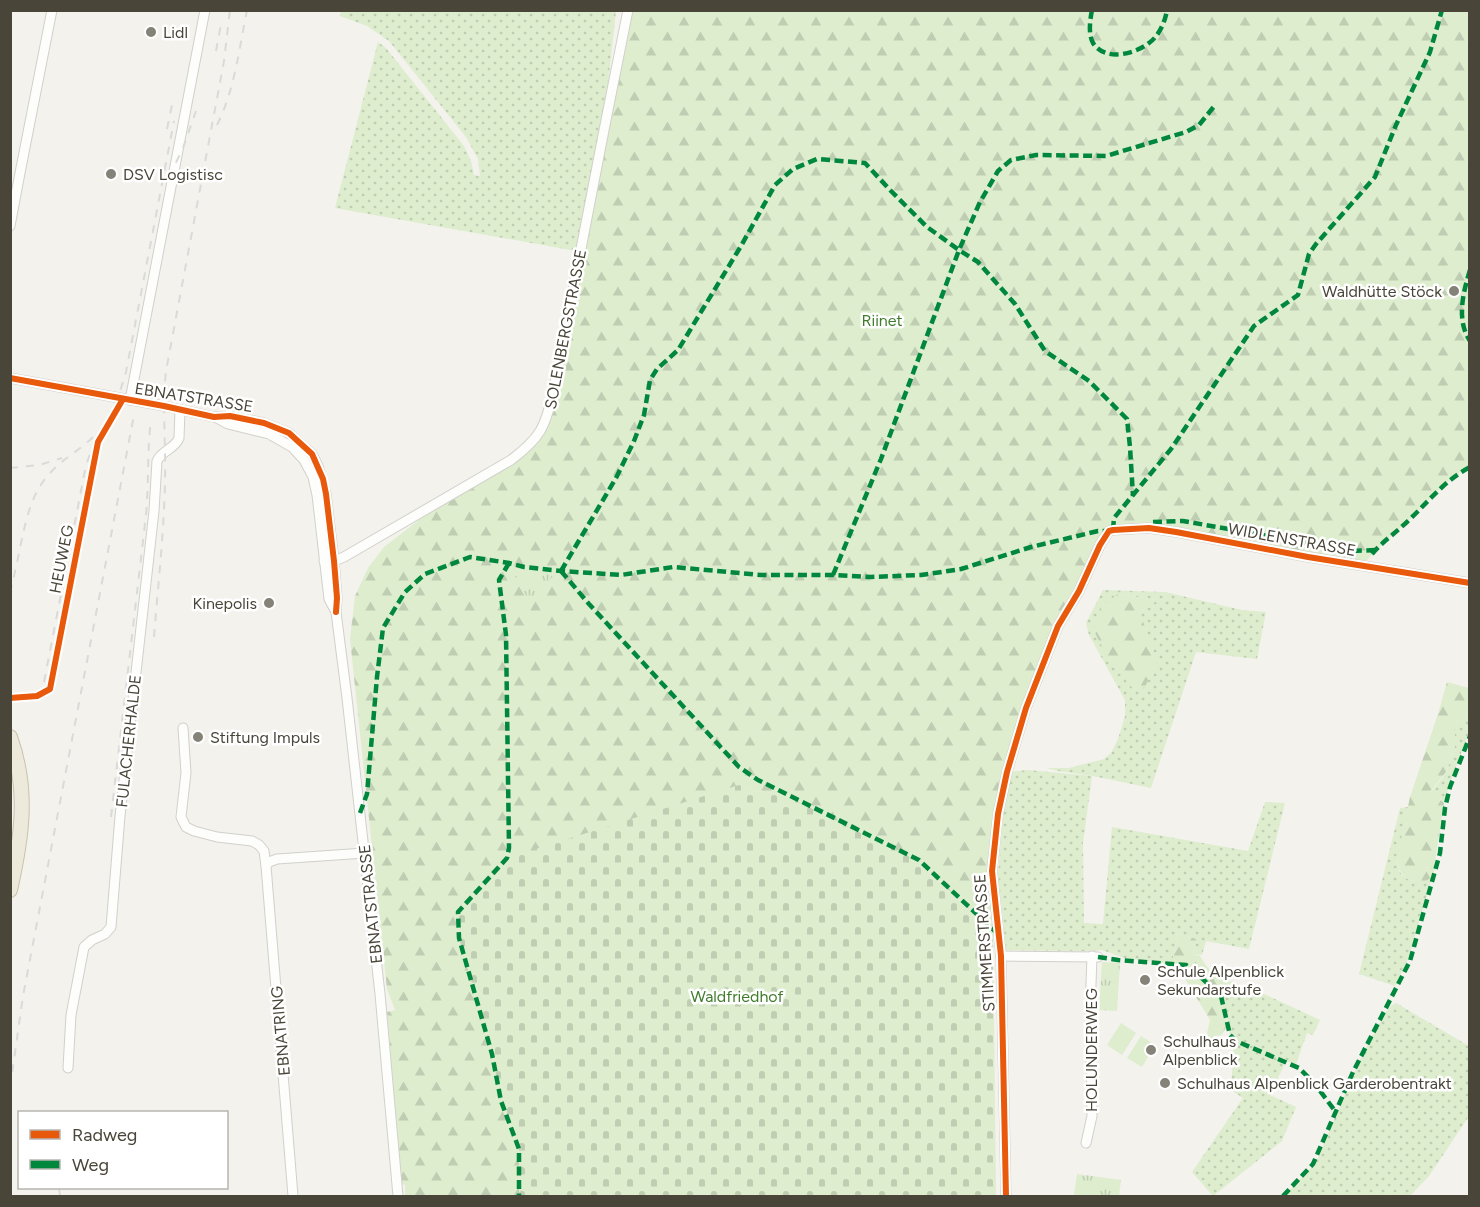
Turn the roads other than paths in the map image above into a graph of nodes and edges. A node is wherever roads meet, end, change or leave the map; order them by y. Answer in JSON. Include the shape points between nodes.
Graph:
{"nodes":[{"id":1,"x":52,"y":10,"type":"edge"},
{"id":2,"x":204,"y":10,"type":"edge"},
{"id":3,"x":628,"y":10,"type":"edge"},
{"id":4,"x":10,"y":226,"type":"edge"},
{"id":5,"x":10,"y":378,"type":"edge"},
{"id":6,"x":130,"y":400,"type":"junction"},
{"id":7,"x":180,"y":410,"type":"junction"},
{"id":8,"x":1109,"y":531,"type":"joint"},
{"id":9,"x":329,"y":561,"type":"junction"},
{"id":10,"x":1470,"y":583,"type":"edge"},
{"id":11,"x":183,"y":728,"type":"dead end"},
{"id":12,"x":10,"y":737,"type":"edge"},
{"id":13,"x":365,"y":852,"type":"junction"},
{"id":14,"x":266,"y":866,"type":"junction"},
{"id":15,"x":10,"y":890,"type":"edge"},
{"id":16,"x":1001,"y":956,"type":"junction"},
{"id":17,"x":68,"y":1068,"type":"dead end"},
{"id":18,"x":1086,"y":1143,"type":"dead end"},
{"id":19,"x":293,"y":1197,"type":"edge"},
{"id":20,"x":398,"y":1197,"type":"edge"},
{"id":21,"x":1006,"y":1197,"type":"edge"}],
"edges":[{"from":1,"to":4,"type":"street"},
{"from":2,"to":6,"type":"street"},
{"from":3,"to":9,"type":"street","name":"SOLENBERGSTRASSE","via":[[545,424],[527,448],[511,460],[344,557]]},
{"from":5,"to":6,"type":"street","name":"EBNATSTRASSE"},
{"from":6,"to":7,"type":"street","name":"EBNATSTRASSE"},
{"from":7,"to":9,"type":"street","name":"EBNATSTRASSE","via":[[264,423],[288,434],[312,454],[326,494]]},
{"from":7,"to":17,"type":"street","name":"FULACHERHALDE","via":[[177,443],[157,461],[111,927],[84,947],[71,1016]]},
{"from":8,"to":10,"type":"street","name":"WIDLENSTRASSE","via":[[1149,528]]},
{"from":8,"to":16,"type":"street","name":"STIMMERSTRASSE","via":[[1058,626],[1026,708],[1007,772],[992,871]]},
{"from":9,"to":13,"type":"street","name":"EBNATSTRASSE","via":[[337,598]]},
{"from":11,"to":14,"type":"street","name":"EBNATRING","via":[[186,773],[180,818],[194,831],[259,845]]},
{"from":12,"to":15,"type":"highway","via":[[19,768],[23,805],[20,845]]},
{"from":13,"to":14,"type":"street","via":[[277,859]]},
{"from":13,"to":20,"type":"street","name":"EBNATSTRASSE"},
{"from":14,"to":19,"type":"street","name":"EBNATRING"},
{"from":16,"to":18,"type":"street","name":"HOLUNDERWEG","via":[[1095,956],[1090,1012],[1092,1116]]},
{"from":16,"to":21,"type":"street","name":"STIMMERSTRASSE"}]}
